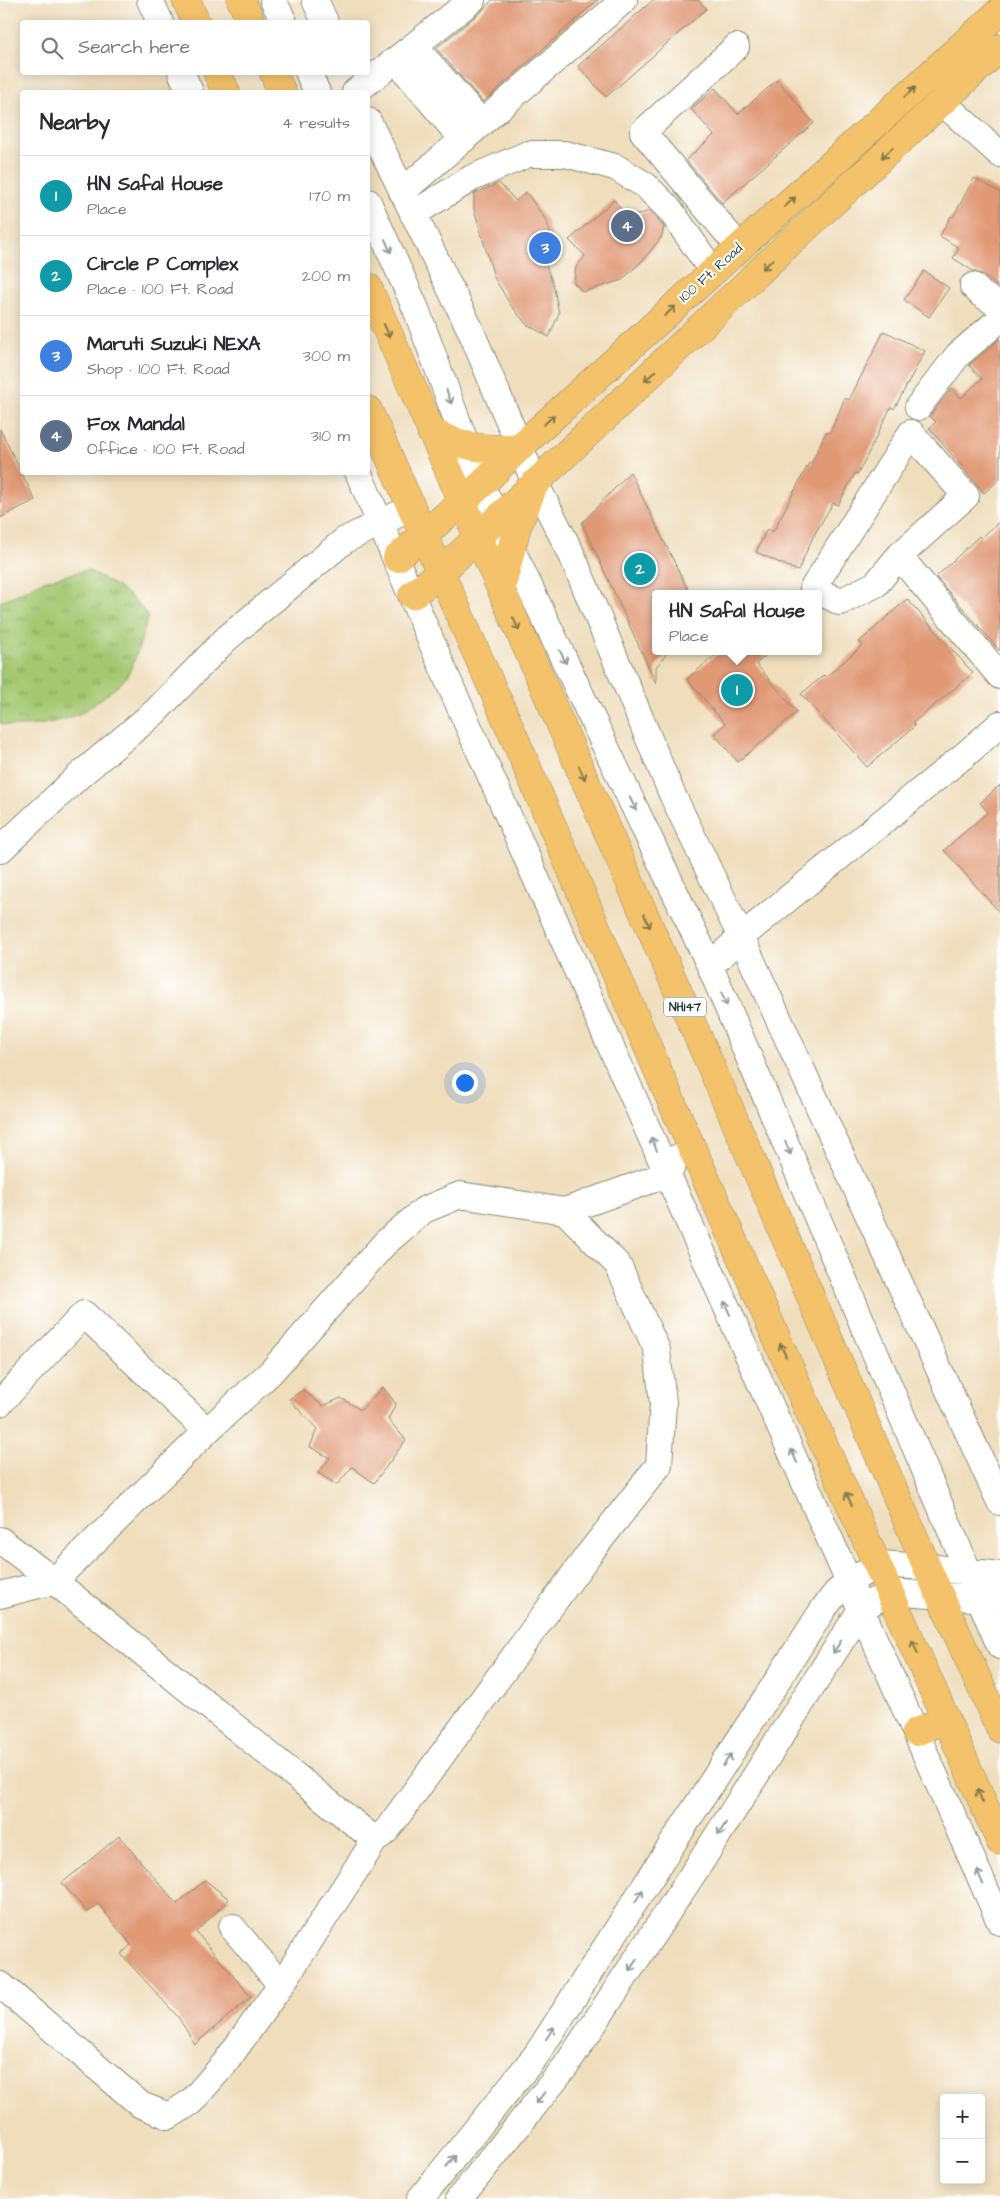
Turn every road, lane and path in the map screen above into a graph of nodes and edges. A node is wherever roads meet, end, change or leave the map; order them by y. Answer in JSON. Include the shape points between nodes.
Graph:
{"nodes":[{"id":1,"x":150,"y":0,"type":"edge"},
{"id":2,"x":186,"y":0,"type":"edge"},
{"id":3,"x":242,"y":0,"type":"edge"},
{"id":4,"x":273,"y":0,"type":"edge"},
{"id":5,"x":315,"y":0,"type":"edge"},
{"id":6,"x":472,"y":0,"type":"edge"},
{"id":7,"x":624,"y":0,"type":"edge"},
{"id":8,"x":1000,"y":11,"type":"edge"},
{"id":9,"x":159,"y":20,"type":"edge"},
{"id":10,"x":195,"y":20,"type":"edge"},
{"id":11,"x":250,"y":20,"type":"edge"},
{"id":12,"x":283,"y":20,"type":"edge"},
{"id":13,"x":324,"y":20,"type":"edge"},
{"id":14,"x":736,"y":48,"type":"dead end"},
{"id":15,"x":1000,"y":48,"type":"edge"},
{"id":16,"x":405,"y":53,"type":"junction"},
{"id":17,"x":182,"y":75,"type":"edge"},
{"id":18,"x":219,"y":75,"type":"edge"},
{"id":19,"x":274,"y":75,"type":"edge"},
{"id":20,"x":309,"y":75,"type":"edge"},
{"id":21,"x":347,"y":75,"type":"edge"},
{"id":22,"x":189,"y":90,"type":"edge"},
{"id":23,"x":225,"y":90,"type":"edge"},
{"id":24,"x":281,"y":90,"type":"edge"},
{"id":25,"x":316,"y":90,"type":"edge"},
{"id":26,"x":354,"y":90,"type":"edge"},
{"id":27,"x":358,"y":90,"type":"edge"},
{"id":28,"x":942,"y":102,"type":"junction"},
{"id":29,"x":370,"y":125,"type":"edge"},
{"id":30,"x":472,"y":131,"type":"junction"},
{"id":31,"x":1000,"y":154,"type":"edge"},
{"id":32,"x":407,"y":203,"type":"junction"},
{"id":33,"x":370,"y":206,"type":"edge"},
{"id":34,"x":740,"y":248,"type":"junction"},
{"id":35,"x":712,"y":272,"type":"junction"},
{"id":36,"x":973,"y":286,"type":"dead end"},
{"id":37,"x":370,"y":291,"type":"edge"},
{"id":38,"x":1000,"y":306,"type":"edge"},
{"id":39,"x":1000,"y":319,"type":"edge"},
{"id":40,"x":918,"y":407,"type":"dead end"},
{"id":41,"x":370,"y":414,"type":"edge"},
{"id":42,"x":431,"y":432,"type":"junction"},
{"id":43,"x":466,"y":445,"type":"junction"},
{"id":44,"x":520,"y":447,"type":"junction"},
{"id":45,"x":359,"y":475,"type":"edge"},
{"id":46,"x":535,"y":483,"type":"junction"},
{"id":47,"x":472,"y":493,"type":"junction"},
{"id":48,"x":412,"y":508,"type":"junction"},
{"id":49,"x":380,"y":522,"type":"junction"},
{"id":50,"x":488,"y":528,"type":"junction"},
{"id":51,"x":424,"y":537,"type":"junction"},
{"id":52,"x":511,"y":550,"type":"junction"},
{"id":53,"x":899,"y":556,"type":"junction"},
{"id":54,"x":397,"y":558,"type":"junction"},
{"id":55,"x":440,"y":572,"type":"junction"},
{"id":56,"x":501,"y":589,"type":"junction"},
{"id":57,"x":816,"y":590,"type":"edge"},
{"id":58,"x":822,"y":593,"type":"edge"},
{"id":59,"x":412,"y":595,"type":"junction"},
{"id":60,"x":1000,"y":676,"type":"edge"},
{"id":61,"x":1000,"y":724,"type":"edge"},
{"id":62,"x":511,"y":730,"type":"junction"},
{"id":63,"x":477,"y":745,"type":"junction"},
{"id":64,"x":0,"y":850,"type":"edge"},
{"id":65,"x":741,"y":937,"type":"junction"},
{"id":66,"x":710,"y":966,"type":"junction"},
{"id":67,"x":686,"y":1135,"type":"junction"},
{"id":68,"x":668,"y":1174,"type":"junction"},
{"id":69,"x":565,"y":1211,"type":"junction"},
{"id":70,"x":0,"y":1403,"type":"edge"},
{"id":71,"x":207,"y":1431,"type":"junction"},
{"id":72,"x":1000,"y":1502,"type":"edge"},
{"id":73,"x":0,"y":1540,"type":"edge"},
{"id":74,"x":878,"y":1564,"type":"junction"},
{"id":75,"x":928,"y":1567,"type":"junction"},
{"id":76,"x":968,"y":1572,"type":"junction"},
{"id":77,"x":1000,"y":1575,"type":"edge"},
{"id":78,"x":54,"y":1581,"type":"junction"},
{"id":79,"x":850,"y":1581,"type":"junction"},
{"id":80,"x":890,"y":1592,"type":"junction"},
{"id":81,"x":0,"y":1595,"type":"edge"},
{"id":82,"x":940,"y":1595,"type":"junction"},
{"id":83,"x":990,"y":1599,"type":"edge"},
{"id":84,"x":862,"y":1608,"type":"junction"},
{"id":85,"x":1000,"y":1646,"type":"edge"},
{"id":86,"x":946,"y":1719,"type":"junction"},
{"id":87,"x":1000,"y":1729,"type":"edge"},
{"id":88,"x":916,"y":1732,"type":"junction"},
{"id":89,"x":375,"y":1840,"type":"junction"},
{"id":90,"x":1000,"y":1841,"type":"edge"},
{"id":91,"x":1000,"y":1922,"type":"edge"},
{"id":92,"x":232,"y":1927,"type":"dead end"},
{"id":93,"x":1,"y":1984,"type":"edge"},
{"id":94,"x":281,"y":1985,"type":"junction"},
{"id":95,"x":420,"y":2199,"type":"edge"},
{"id":96,"x":459,"y":2199,"type":"edge"}],
"edges":[{"from":1,"to":9,"type":"street"},
{"from":2,"to":10,"type":"main road"},
{"from":3,"to":11,"type":"main road"},
{"from":4,"to":12,"type":"street"},
{"from":5,"to":13,"type":"street"},
{"from":6,"to":16,"type":"street"},
{"from":7,"to":30,"type":"street"},
{"from":34,"to":8,"type":"main road","name":"100 Ft. Road","one_way":true},
{"from":14,"to":34,"type":"street","via":[[643,132]]},
{"from":15,"to":28,"type":"main road"},
{"from":16,"to":27,"type":"street"},
{"from":16,"to":30,"type":"street"},
{"from":17,"to":22,"type":"street"},
{"from":18,"to":23,"type":"main road"},
{"from":19,"to":24,"type":"main road"},
{"from":20,"to":25,"type":"street"},
{"from":21,"to":26,"type":"street"},
{"from":28,"to":31,"type":"street"},
{"from":28,"to":46,"type":"main road","one_way":true},
{"from":29,"to":32,"type":"street"},
{"from":30,"to":32,"type":"street"},
{"from":32,"to":35,"type":"street","via":[[528,154],[565,154],[615,167],[644,185],[671,211]]},
{"from":32,"to":44,"type":"street","via":[[470,329]]},
{"from":33,"to":43,"type":"street","one_way":true,"via":[[416,309]]},
{"from":34,"to":35,"type":"main road","name":"100 Ft. Road"},
{"from":44,"to":35,"type":"main road","name":"100 Ft. Road","one_way":true},
{"from":36,"to":38,"type":"street"},
{"from":37,"to":42,"type":"main road","number":"NH147","one_way":true},
{"from":39,"to":40,"type":"street","via":[[958,356]]},
{"from":41,"to":48,"type":"main road"},
{"from":42,"to":43,"type":"main road"},
{"from":42,"to":47,"type":"main road","number":"NH147"},
{"from":43,"to":44,"type":"main road","via":[[498,450]]},
{"from":43,"to":47,"type":"street"},
{"from":44,"to":46,"type":"street"},
{"from":44,"to":47,"type":"main road","name":"100 Ft. Road"},
{"from":45,"to":49,"type":"street"},
{"from":46,"to":50,"type":"main road"},
{"from":46,"to":52,"type":"main road"},
{"from":46,"to":65,"type":"street","via":[[571,554],[672,794]]},
{"from":47,"to":50,"type":"main road","number":"NH147"},
{"from":47,"to":51,"type":"main road","name":"100 Ft. Road"},
{"from":48,"to":49,"type":"street"},
{"from":48,"to":51,"type":"main road"},
{"from":49,"to":54,"type":"street"},
{"from":49,"to":64,"type":"street","via":[[345,540],[226,640],[155,712],[80,775]]},
{"from":50,"to":52,"type":"street"},
{"from":50,"to":55,"type":"main road"},
{"from":50,"to":56,"type":"main road","number":"NH147"},
{"from":51,"to":54,"type":"main road","name":"100 Ft. Road"},
{"from":51,"to":55,"type":"main road"},
{"from":52,"to":56,"type":"main road"},
{"from":52,"to":66,"type":"street","one_way":true},
{"from":53,"to":57,"type":"street","via":[[966,496],[911,433],[812,588]]},
{"from":53,"to":58,"type":"street","via":[[876,584],[840,602]]},
{"from":53,"to":60,"type":"street"},
{"from":54,"to":59,"type":"street"},
{"from":55,"to":59,"type":"main road"},
{"from":55,"to":62,"type":"main road"},
{"from":56,"to":75,"type":"main road","number":"NH147","one_way":true},
{"from":59,"to":63,"type":"street"},
{"from":61,"to":65,"type":"street"},
{"from":62,"to":63,"type":"street"},
{"from":62,"to":67,"type":"main road"},
{"from":68,"to":63,"type":"street","one_way":true},
{"from":65,"to":66,"type":"street"},
{"from":65,"to":72,"type":"street"},
{"from":66,"to":76,"type":"street","one_way":true},
{"from":67,"to":68,"type":"street"},
{"from":74,"to":67,"type":"main road","one_way":true},
{"from":68,"to":69,"type":"street"},
{"from":79,"to":68,"type":"street","one_way":true},
{"from":69,"to":71,"type":"street","via":[[460,1195],[424,1210],[385,1243],[271,1372]]},
{"from":69,"to":89,"type":"street","via":[[618,1266],[658,1350],[663,1403],[659,1465],[589,1554],[387,1830]]},
{"from":70,"to":71,"type":"street","via":[[84,1314]]},
{"from":71,"to":78,"type":"street"},
{"from":73,"to":78,"type":"street"},
{"from":74,"to":75,"type":"street"},
{"from":74,"to":79,"type":"street"},
{"from":74,"to":80,"type":"main road"},
{"from":75,"to":76,"type":"street"},
{"from":75,"to":82,"type":"main road","number":"NH147"},
{"from":76,"to":77,"type":"street"},
{"from":76,"to":83,"type":"street"},
{"from":78,"to":81,"type":"street"},
{"from":78,"to":89,"type":"street"},
{"from":79,"to":84,"type":"street"},
{"from":95,"to":79,"type":"street","one_way":true,"via":[[537,2054],[824,1608]]},
{"from":80,"to":82,"type":"street"},
{"from":80,"to":84,"type":"street"},
{"from":86,"to":80,"type":"main road","one_way":true},
{"from":82,"to":83,"type":"street"},
{"from":82,"to":87,"type":"main road","number":"NH147"},
{"from":83,"to":85,"type":"street"},
{"from":84,"to":88,"type":"street"},
{"from":84,"to":96,"type":"street","one_way":true,"via":[[566,2066]]},
{"from":86,"to":88,"type":"main road"},
{"from":90,"to":86,"type":"main road","one_way":true},
{"from":91,"to":88,"type":"street","one_way":true},
{"from":89,"to":94,"type":"street"},
{"from":92,"to":94,"type":"street"},
{"from":93,"to":94,"type":"street","via":[[142,2105],[169,2116],[192,2102],[225,2064]]}]}
